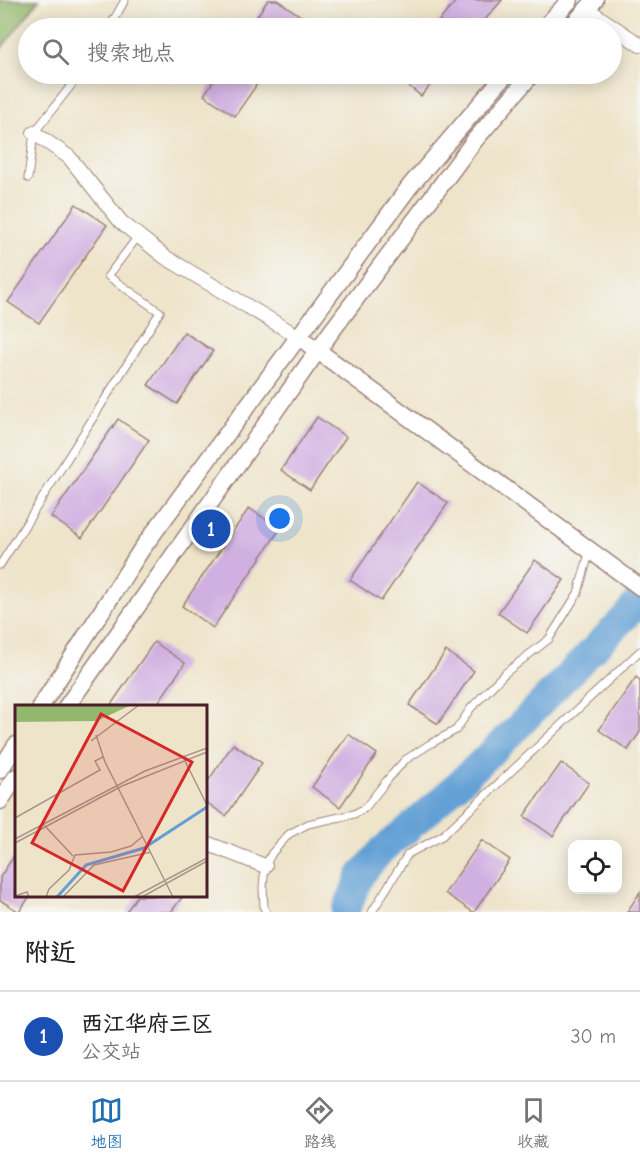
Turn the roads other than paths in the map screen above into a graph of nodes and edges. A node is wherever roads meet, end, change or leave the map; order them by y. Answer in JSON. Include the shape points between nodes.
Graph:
{"nodes":[{"id":1,"x":125,"y":0,"type":"edge"},
{"id":2,"x":570,"y":0,"type":"edge"},
{"id":3,"x":591,"y":4,"type":"edge"},
{"id":4,"x":115,"y":18,"type":"edge"},
{"id":5,"x":553,"y":18,"type":"edge"},
{"id":6,"x":579,"y":18,"type":"edge"},
{"id":7,"x":608,"y":18,"type":"edge"},
{"id":8,"x":622,"y":30,"type":"edge"},
{"id":9,"x":640,"y":45,"type":"edge"},
{"id":10,"x":72,"y":84,"type":"edge"},
{"id":11,"x":497,"y":84,"type":"edge"},
{"id":12,"x":523,"y":84,"type":"edge"},
{"id":13,"x":34,"y":133,"type":"junction"},
{"id":14,"x":28,"y":178,"type":"dead end"},
{"id":15,"x":139,"y":235,"type":"junction"},
{"id":16,"x":298,"y":337,"type":"junction"},
{"id":17,"x":318,"y":351,"type":"junction"},
{"id":18,"x":590,"y":550,"type":"junction"},
{"id":19,"x":0,"y":565,"type":"edge"},
{"id":20,"x":640,"y":587,"type":"edge"},
{"id":21,"x":640,"y":651,"type":"edge"},
{"id":22,"x":42,"y":705,"type":"edge"},
{"id":23,"x":68,"y":705,"type":"edge"},
{"id":24,"x":15,"y":747,"type":"edge"},
{"id":25,"x":0,"y":770,"type":"edge"},
{"id":26,"x":15,"y":781,"type":"edge"},
{"id":27,"x":0,"y":801,"type":"edge"},
{"id":28,"x":207,"y":843,"type":"edge"},
{"id":29,"x":265,"y":866,"type":"junction"},
{"id":30,"x":266,"y":912,"type":"edge"},
{"id":31,"x":372,"y":912,"type":"edge"}],
"edges":[{"from":1,"to":4,"type":"lane"},
{"from":2,"to":5,"type":"street"},
{"from":3,"to":6,"type":"street"},
{"from":3,"to":7,"type":"street"},
{"from":8,"to":9,"type":"street"},
{"from":10,"to":13,"type":"lane"},
{"from":11,"to":16,"type":"street","via":[[410,186]]},
{"from":12,"to":17,"type":"street","via":[[474,141]]},
{"from":13,"to":14,"type":"lane"},
{"from":13,"to":15,"type":"street","via":[[69,157],[121,222]]},
{"from":15,"to":16,"type":"street","via":[[165,256]]},
{"from":15,"to":19,"type":"lane","via":[[108,276],[160,312]]},
{"from":16,"to":17,"type":"street"},
{"from":16,"to":22,"type":"street","via":[[141,550]]},
{"from":17,"to":18,"type":"street"},
{"from":17,"to":23,"type":"street"},
{"from":18,"to":20,"type":"street"},
{"from":18,"to":29,"type":"lane","via":[[578,593],[549,639],[504,674],[456,730],[405,760],[365,808],[308,824],[289,834]]},
{"from":21,"to":31,"type":"lane","via":[[442,836],[408,854]]},
{"from":24,"to":25,"type":"street"},
{"from":26,"to":27,"type":"street"},
{"from":28,"to":29,"type":"street"},
{"from":29,"to":30,"type":"lane"}]}
